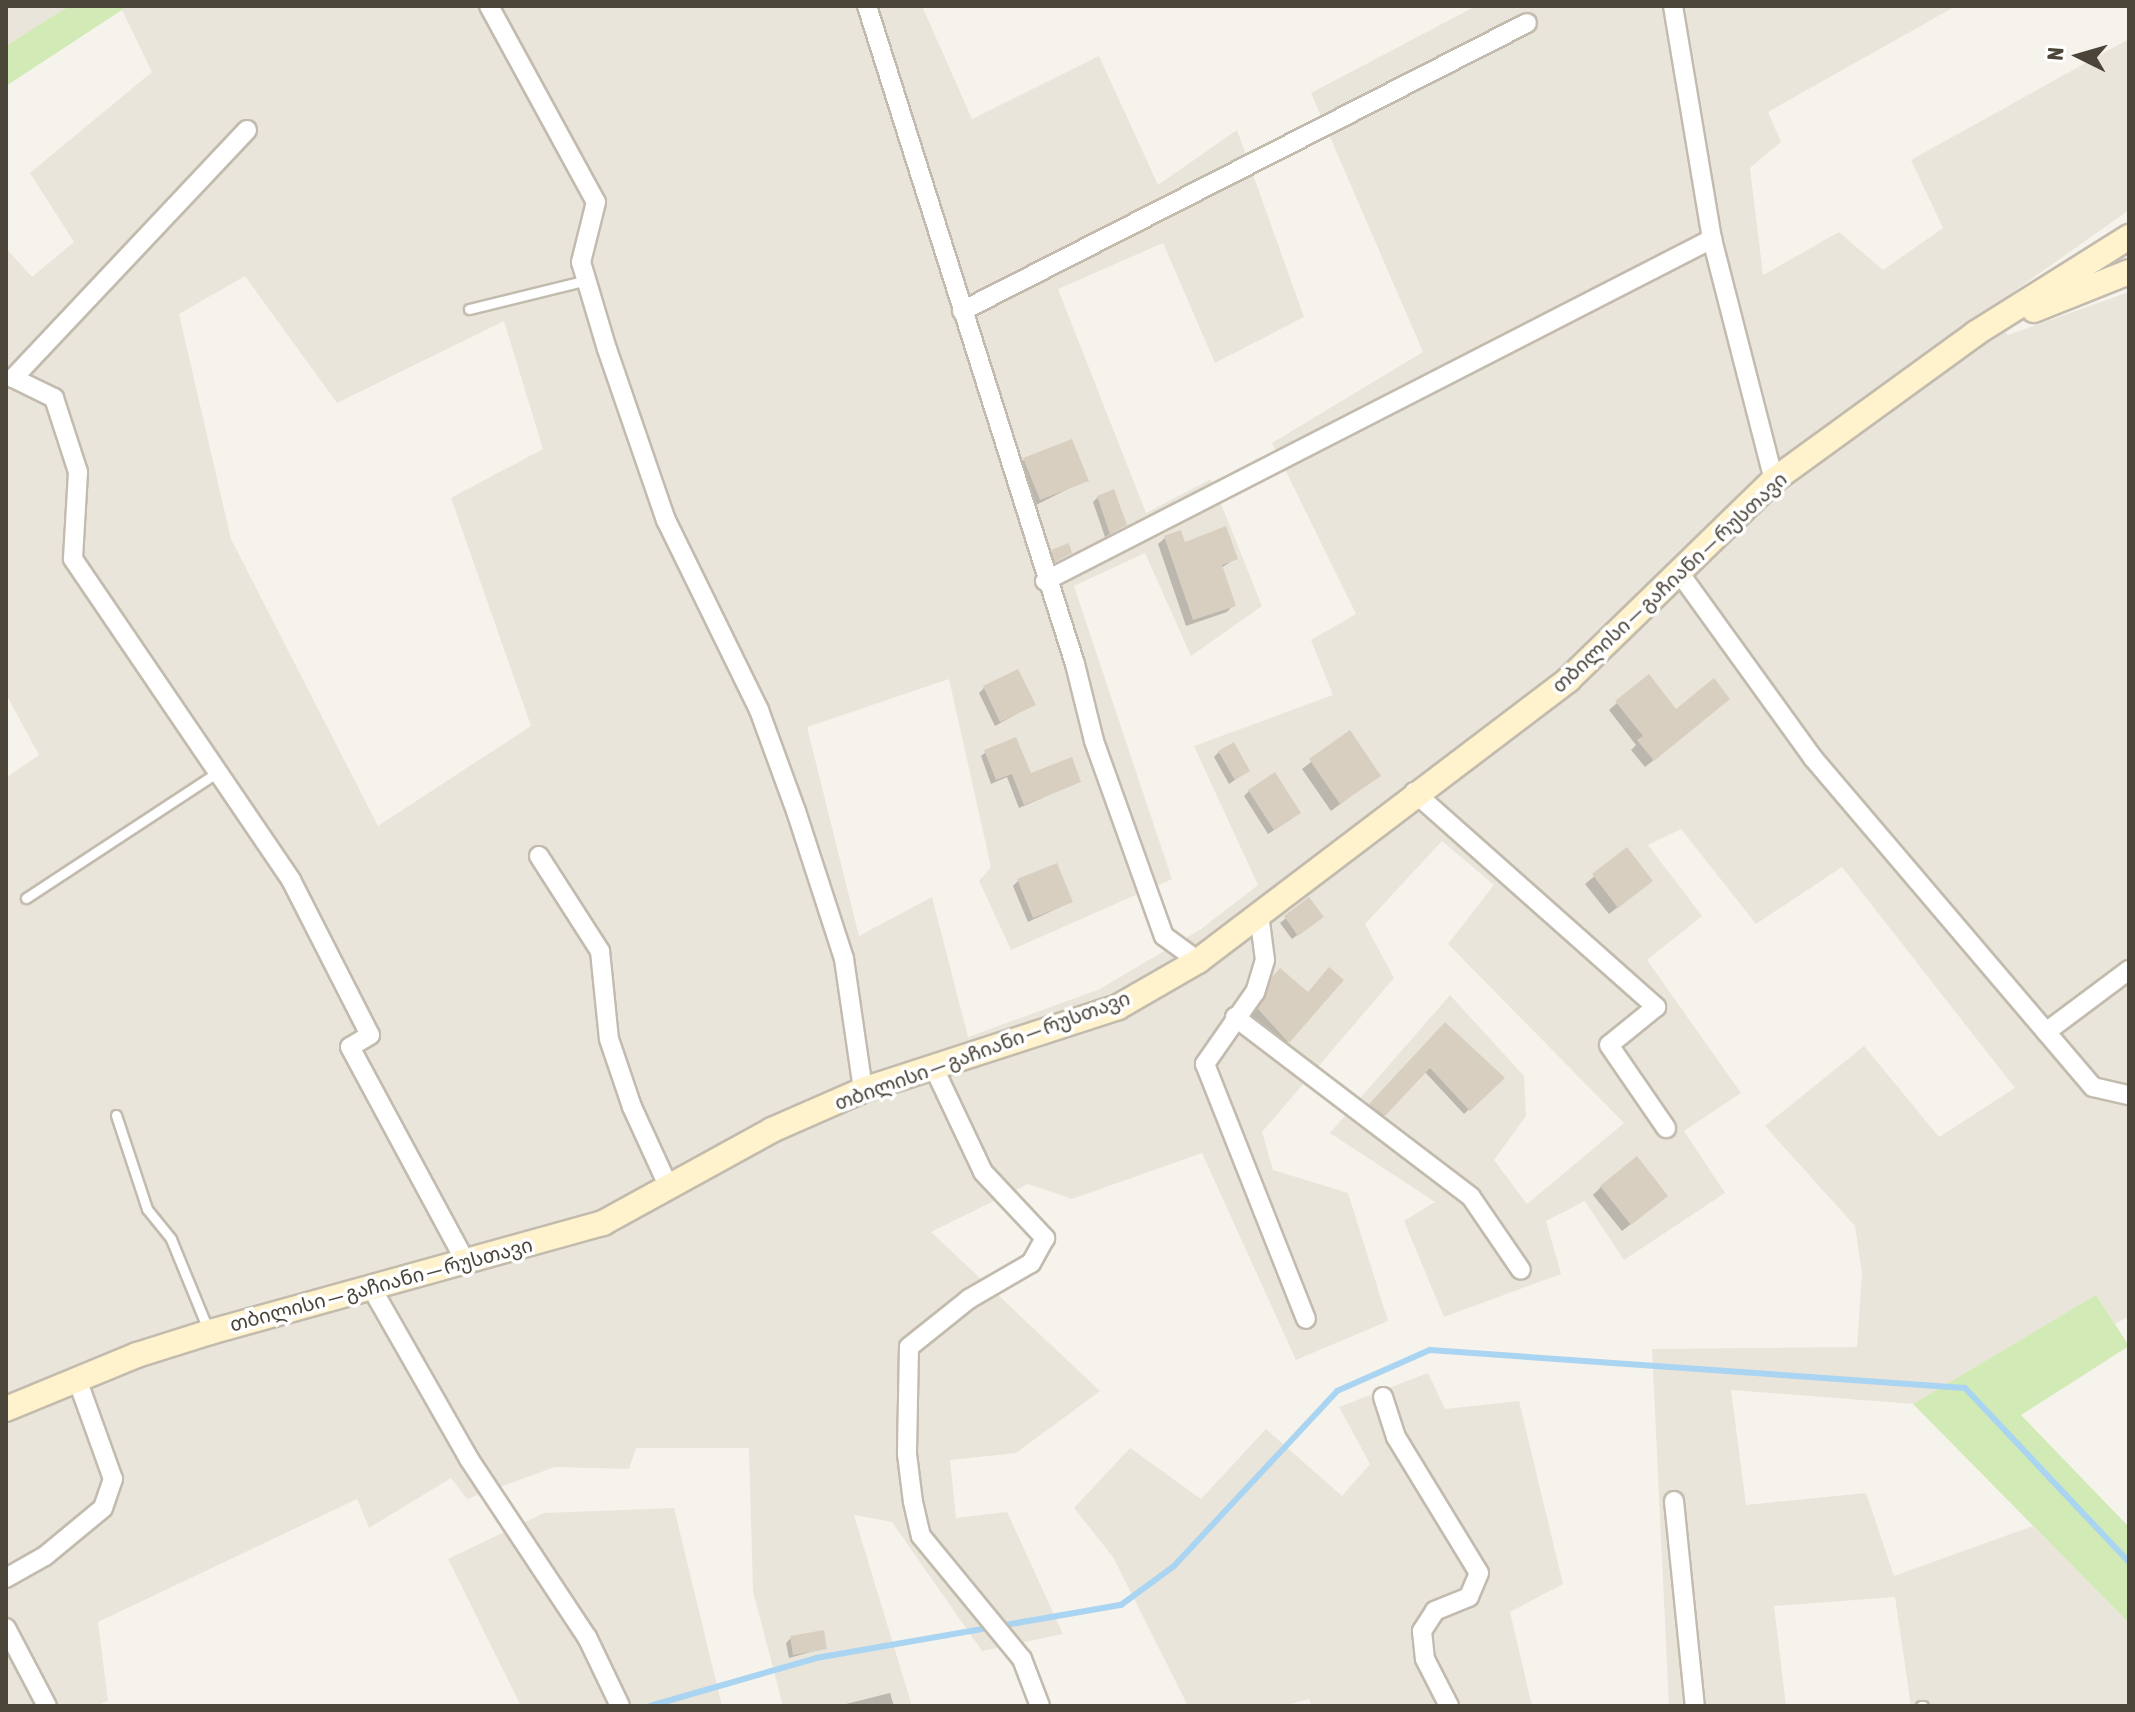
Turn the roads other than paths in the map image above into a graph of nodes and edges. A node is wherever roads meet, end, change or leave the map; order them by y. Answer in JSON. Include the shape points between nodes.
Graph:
{"nodes":[{"id":1,"x":489,"y":6,"type":"edge"},
{"id":2,"x":867,"y":6,"type":"edge"},
{"id":3,"x":1673,"y":6,"type":"edge"},
{"id":4,"x":1527,"y":23,"type":"dead end"},
{"id":5,"x":247,"y":130,"type":"dead end"},
{"id":6,"x":2129,"y":237,"type":"edge"},
{"id":7,"x":1712,"y":239,"type":"junction"},
{"id":8,"x":2129,"y":272,"type":"edge"},
{"id":9,"x":587,"y":280,"type":"junction"},
{"id":10,"x":469,"y":309,"type":"dead end"},
{"id":11,"x":962,"y":311,"type":"junction"},
{"id":12,"x":1976,"y":333,"type":"junction"},
{"id":13,"x":10,"y":380,"type":"edge"},
{"id":14,"x":1774,"y":480,"type":"junction"},
{"id":15,"x":1681,"y":575,"type":"junction"},
{"id":16,"x":1045,"y":581,"type":"junction"},
{"id":17,"x":215,"y":774,"type":"junction"},
{"id":18,"x":1414,"y":792,"type":"junction"},
{"id":19,"x":539,"y":856,"type":"dead end"},
{"id":20,"x":26,"y":898,"type":"dead end"},
{"id":21,"x":1259,"y":914,"type":"junction"},
{"id":22,"x":1198,"y":961,"type":"junction"},
{"id":23,"x":2129,"y":970,"type":"edge"},
{"id":24,"x":1235,"y":1017,"type":"junction"},
{"id":25,"x":2046,"y":1032,"type":"junction"},
{"id":26,"x":933,"y":1066,"type":"junction"},
{"id":27,"x":863,"y":1090,"type":"junction"},
{"id":28,"x":2129,"y":1095,"type":"edge"},
{"id":29,"x":116,"y":1115,"type":"dead end"},
{"id":30,"x":1666,"y":1128,"type":"dead end"},
{"id":31,"x":669,"y":1188,"type":"junction"},
{"id":32,"x":466,"y":1262,"type":"junction"},
{"id":33,"x":1521,"y":1270,"type":"dead end"},
{"id":34,"x":371,"y":1287,"type":"junction"},
{"id":35,"x":1306,"y":1319,"type":"dead end"},
{"id":36,"x":210,"y":1332,"type":"junction"},
{"id":37,"x":77,"y":1379,"type":"junction"},
{"id":38,"x":1383,"y":1397,"type":"dead end"},
{"id":39,"x":6,"y":1409,"type":"edge"},
{"id":40,"x":1674,"y":1501,"type":"dead end"},
{"id":41,"x":6,"y":1578,"type":"edge"},
{"id":42,"x":6,"y":1628,"type":"edge"},
{"id":43,"x":47,"y":1706,"type":"edge"},
{"id":44,"x":620,"y":1706,"type":"edge"},
{"id":45,"x":1040,"y":1706,"type":"edge"},
{"id":46,"x":1449,"y":1706,"type":"edge"},
{"id":47,"x":1695,"y":1706,"type":"edge"}],
"edges":[{"from":1,"to":9,"type":"street","via":[[596,202],[581,262]]},
{"from":2,"to":11,"type":"street"},
{"from":3,"to":7,"type":"street"},
{"from":4,"to":11,"type":"street"},
{"from":5,"to":13,"type":"street"},
{"from":6,"to":12,"type":"main road","name":"თბილისი — გაჩიანი — რუსთავი"},
{"from":7,"to":14,"type":"street"},
{"from":7,"to":16,"type":"street"},
{"from":8,"to":12,"type":"main road","name":"თბილისი — გაჩიანი — რუსთავი"},
{"from":9,"to":10,"type":"lane"},
{"from":9,"to":27,"type":"street","via":[[666,520],[759,710],[796,811],[844,959]]},
{"from":11,"to":16,"type":"street"},
{"from":12,"to":14,"type":"main road","name":"თბილისი — გაჩიანი — რუსთავი"},
{"from":13,"to":17,"type":"street","via":[[54,398],[78,472],[73,559]]},
{"from":14,"to":15,"type":"main road","name":"თბილისი — გაჩიანი — რუსთავი"},
{"from":15,"to":18,"type":"main road","name":"თბილისი — გაჩიანი — რუსთავი","via":[[1568,680]]},
{"from":15,"to":25,"type":"street","via":[[1813,758]]},
{"from":16,"to":22,"type":"street","via":[[1075,664],[1094,741],[1164,936]]},
{"from":17,"to":20,"type":"lane"},
{"from":17,"to":32,"type":"street","via":[[298,894],[370,1035],[350,1047]]},
{"from":18,"to":21,"type":"main road","name":"თბილისი — გაჩიანი — რუსთავი"},
{"from":18,"to":30,"type":"street","via":[[1656,1007],[1609,1045]]},
{"from":19,"to":31,"type":"street","via":[[600,951],[609,1039],[632,1107]]},
{"from":21,"to":22,"type":"main road","name":"თბილისი — გაჩიანი — რუსთავი"},
{"from":21,"to":24,"type":"street","via":[[1265,960],[1255,992]]},
{"from":22,"to":26,"type":"main road","name":"თბილისი — გაჩიანი — რუსთავი","via":[[1118,1007]]},
{"from":23,"to":25,"type":"street"},
{"from":24,"to":33,"type":"street","via":[[1471,1197]]},
{"from":24,"to":35,"type":"street","via":[[1205,1064]]},
{"from":25,"to":28,"type":"street","via":[[2093,1087]]},
{"from":26,"to":27,"type":"main road","name":"თბილისი — გაჩიანი — რუსთავი"},
{"from":26,"to":45,"type":"street","via":[[983,1172],[1045,1238],[1031,1263],[969,1299],[909,1347],[907,1454],[913,1502],[921,1536],[1022,1659]]},
{"from":27,"to":31,"type":"main road","name":"თბილისი — გაჩიანი — რუსთავი","via":[[772,1130]]},
{"from":29,"to":36,"type":"lane","via":[[147,1209],[183,1261]]},
{"from":31,"to":32,"type":"main road","name":"თბილისი — გაჩიანი — რუსთავი","via":[[603,1223]]},
{"from":32,"to":34,"type":"main road","name":"თბილისი — გაჩიანი — რუსთავი"},
{"from":34,"to":36,"type":"main road","name":"თბილისი — გაჩიანი — რუსთავი"},
{"from":34,"to":44,"type":"street","via":[[469,1459],[587,1637]]},
{"from":36,"to":37,"type":"main road","name":"თბილისი — გაჩიანი — რუსთავი"},
{"from":37,"to":39,"type":"main road","name":"თბილისი — გაჩიანი — რუსთავი"},
{"from":37,"to":41,"type":"street","via":[[113,1479],[103,1508],[45,1556]]},
{"from":38,"to":46,"type":"street","via":[[1396,1437],[1479,1573],[1469,1597],[1435,1611],[1422,1631],[1425,1659]]},
{"from":40,"to":47,"type":"street"},
{"from":42,"to":43,"type":"street"}]}
